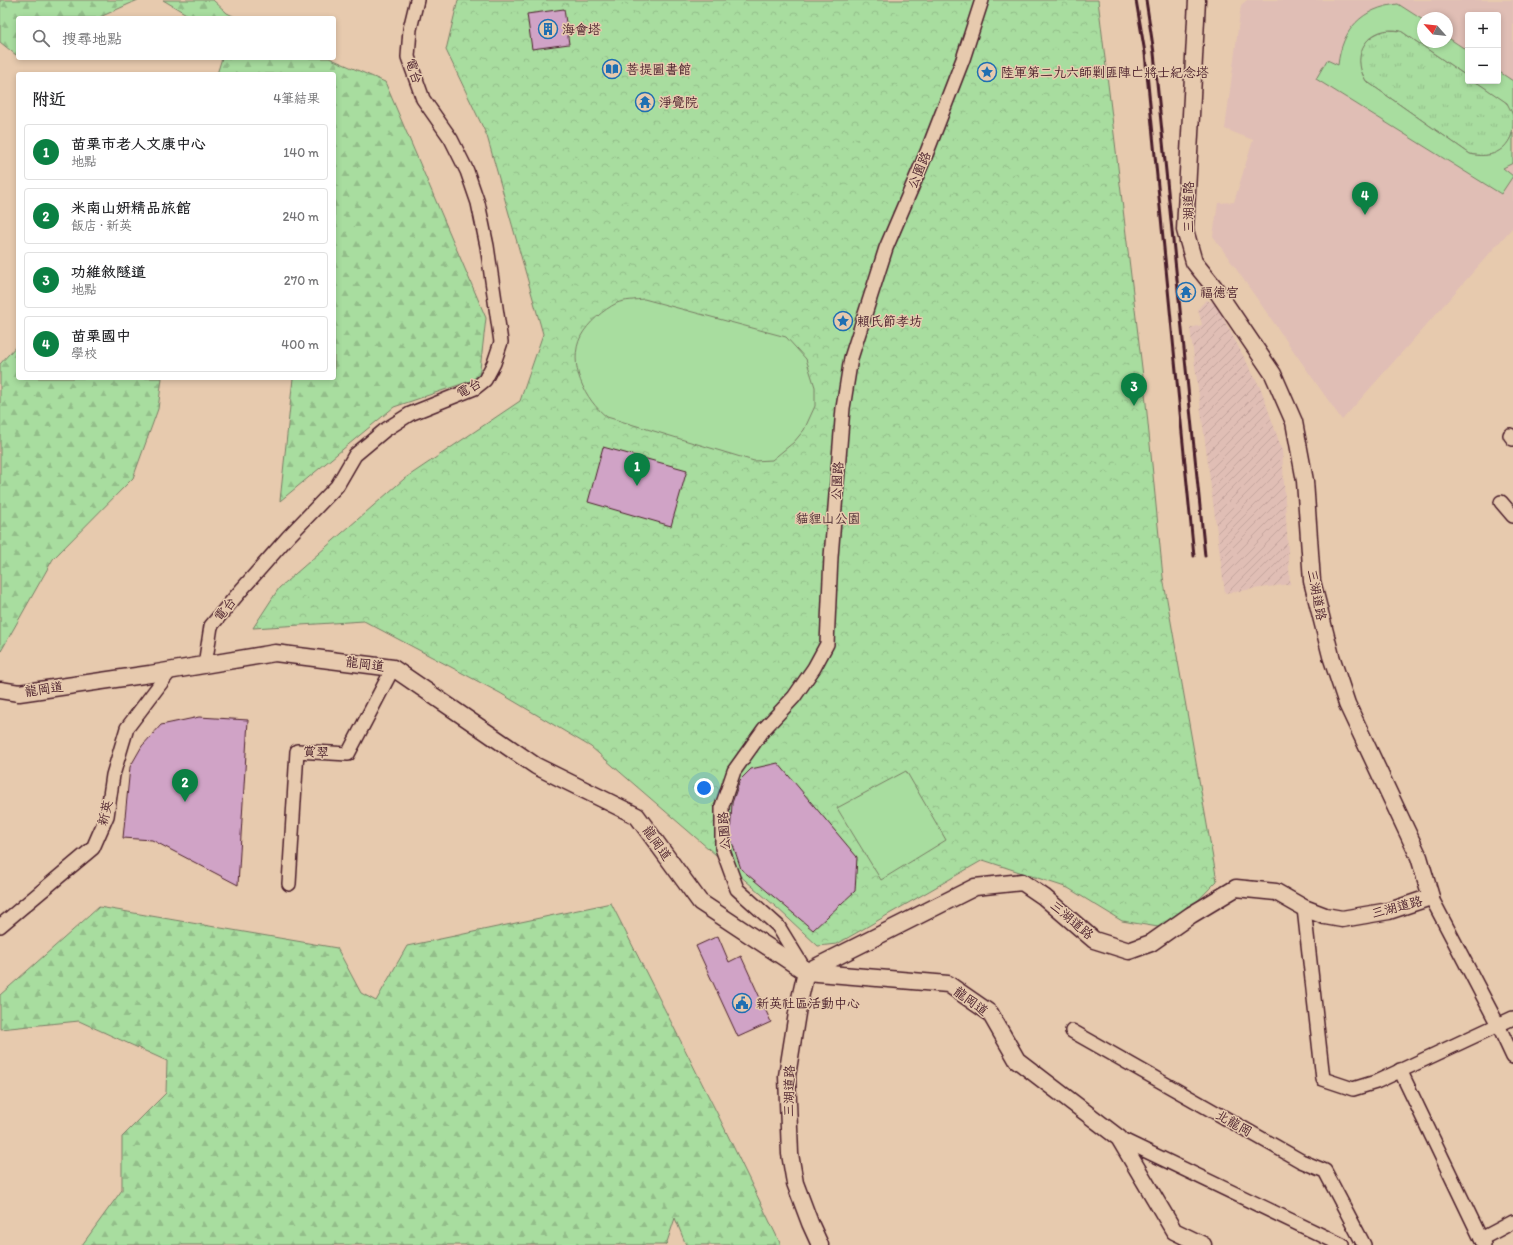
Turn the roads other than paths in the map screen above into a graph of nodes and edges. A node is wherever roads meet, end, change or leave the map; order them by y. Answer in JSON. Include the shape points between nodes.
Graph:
{"nodes":[{"id":1,"x":417,"y":0,"type":"edge"},
{"id":2,"x":982,"y":0,"type":"edge"},
{"id":3,"x":1197,"y":0,"type":"edge"},
{"id":4,"x":1501,"y":502,"type":"dead end"},
{"id":5,"x":1513,"y":516,"type":"edge"},
{"id":6,"x":205,"y":665,"type":"junction"},
{"id":7,"x":393,"y":668,"type":"junction"},
{"id":8,"x":170,"y":670,"type":"junction"},
{"id":9,"x":0,"y":690,"type":"edge"},
{"id":10,"x":289,"y":884,"type":"dead end"},
{"id":11,"x":1431,"y":897,"type":"junction"},
{"id":12,"x":1304,"y":908,"type":"junction"},
{"id":13,"x":0,"y":926,"type":"edge"},
{"id":14,"x":806,"y":972,"type":"junction"},
{"id":15,"x":1513,"y":1018,"type":"edge"},
{"id":16,"x":1498,"y":1025,"type":"junction"},
{"id":17,"x":1072,"y":1031,"type":"dead end"},
{"id":18,"x":1513,"y":1057,"type":"edge"},
{"id":19,"x":1400,"y":1070,"type":"junction"},
{"id":20,"x":1119,"y":1138,"type":"junction"},
{"id":21,"x":1513,"y":1222,"type":"edge"},
{"id":22,"x":1482,"y":1242,"type":"edge"},
{"id":23,"x":820,"y":1245,"type":"edge"},
{"id":24,"x":1204,"y":1245,"type":"edge"},
{"id":25,"x":1342,"y":1245,"type":"edge"},
{"id":26,"x":1364,"y":1245,"type":"edge"}],
"edges":[{"from":1,"to":6,"type":"street","name":"電台","via":[[410,29],[408,57],[423,99],[451,139],[467,171],[478,203],[501,342],[485,380],[475,388],[410,414],[384,430],[355,455],[337,486],[242,588],[211,626]]},
{"from":2,"to":14,"type":"street","name":"公園路","via":[[963,59],[927,152],[886,248],[851,358],[842,408],[827,644],[794,697],[764,729],[734,771],[722,806],[722,848],[737,889],[778,926]]},
{"from":3,"to":11,"type":"street","name":"三湖道路","via":[[1185,230],[1194,262],[1273,374],[1294,422],[1305,481],[1312,581],[1330,656],[1347,704],[1419,857]]},
{"from":4,"to":5,"type":"street"},
{"from":6,"to":7,"type":"street","name":"龍岡道","via":[[275,653]]},
{"from":6,"to":8,"type":"street","name":"龍岡道"},
{"from":7,"to":10,"type":"street","name":"賞翠","via":[[348,754],[297,751]]},
{"from":7,"to":14,"type":"street","name":"龍岡道","via":[[536,766],[636,816],[700,902]]},
{"from":8,"to":9,"type":"street","name":"龍岡道","via":[[19,693]]},
{"from":8,"to":13,"type":"street","name":"新英","via":[[127,728],[113,775],[107,816],[93,848]]},
{"from":11,"to":12,"type":"street","name":"三湖道路","via":[[1389,911],[1342,919]]},
{"from":11,"to":16,"type":"street"},
{"from":12,"to":14,"type":"street","name":"三湖道路","via":[[1276,892],[1236,888],[1190,915],[1151,943],[1129,951],[1094,940],[1044,897],[1022,882],[975,887]]},
{"from":12,"to":19,"type":"street","via":[[1323,1079],[1352,1089],[1376,1082]]},
{"from":14,"to":20,"type":"street","name":"龍岡道","via":[[948,984],[990,1013],[1017,1060]]},
{"from":14,"to":23,"type":"street","name":"三湖道路","via":[[787,1076],[790,1154],[795,1184]]},
{"from":15,"to":16,"type":"street"},
{"from":16,"to":18,"type":"street"},
{"from":16,"to":19,"type":"street"},
{"from":17,"to":26,"type":"street","name":"北龍岡","via":[[1301,1161],[1325,1171]]},
{"from":19,"to":22,"type":"street"},
{"from":20,"to":24,"type":"street","name":"龍岡道","via":[[1174,1231]]},
{"from":20,"to":25,"type":"street"},
{"from":21,"to":22,"type":"street"}]}
